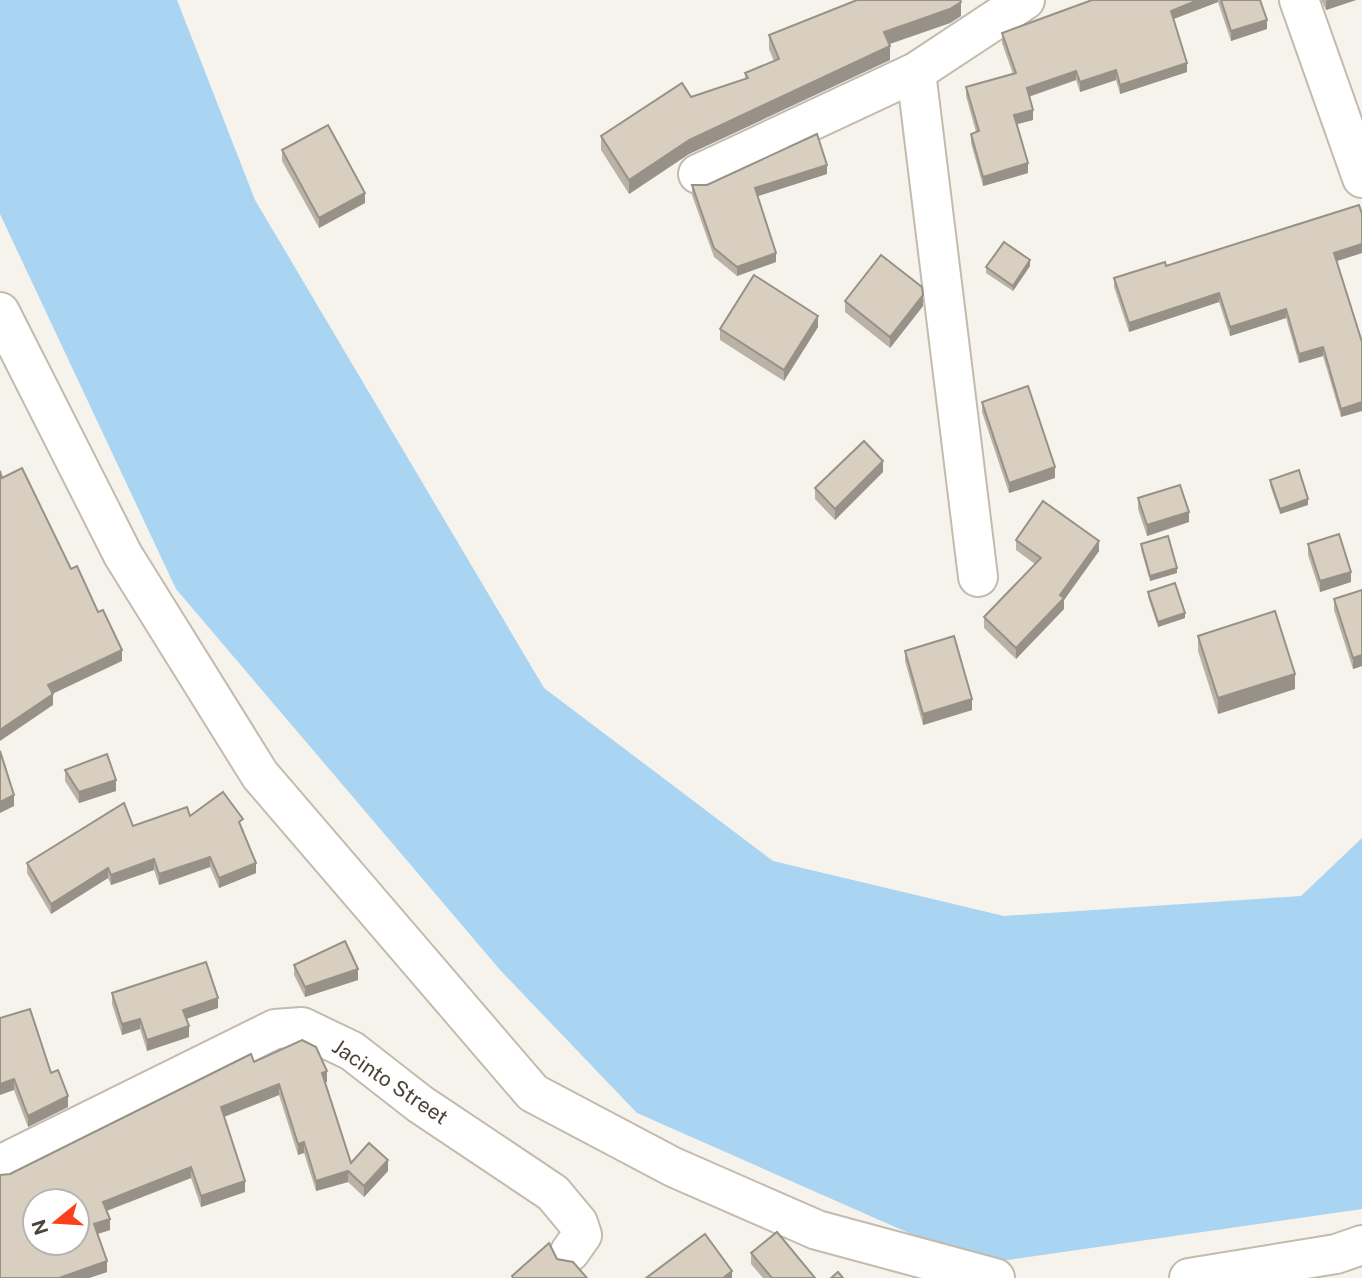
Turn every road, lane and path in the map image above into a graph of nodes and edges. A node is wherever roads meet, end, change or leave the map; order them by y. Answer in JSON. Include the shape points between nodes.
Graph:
{"nodes":[{"id":1,"x":1025,"y":0,"type":"edge"},
{"id":2,"x":1300,"y":0,"type":"edge"},
{"id":3,"x":916,"y":72,"type":"junction"},
{"id":4,"x":698,"y":174,"type":"dead end"},
{"id":5,"x":1362,"y":178,"type":"edge"},
{"id":6,"x":0,"y":312,"type":"edge"},
{"id":7,"x":978,"y":577,"type":"dead end"},
{"id":8,"x":0,"y":1165,"type":"edge"},
{"id":9,"x":1362,"y":1245,"type":"edge"},
{"id":10,"x":570,"y":1252,"type":"dead end"},
{"id":11,"x":995,"y":1278,"type":"edge"},
{"id":12,"x":1189,"y":1278,"type":"edge"}],
"edges":[{"from":1,"to":3,"type":"street"},
{"from":2,"to":5,"type":"street"},
{"from":3,"to":4,"type":"street"},
{"from":3,"to":7,"type":"street"},
{"from":6,"to":11,"type":"street","via":[[123,555],[260,775],[533,1093],[673,1167],[817,1230]]},
{"from":8,"to":10,"type":"street","name":"Jacinto Street","via":[[275,1029],[302,1027],[352,1051],[420,1104],[553,1193],[578,1223],[582,1235]]},
{"from":9,"to":12,"type":"street","via":[[1336,1254]]}]}
